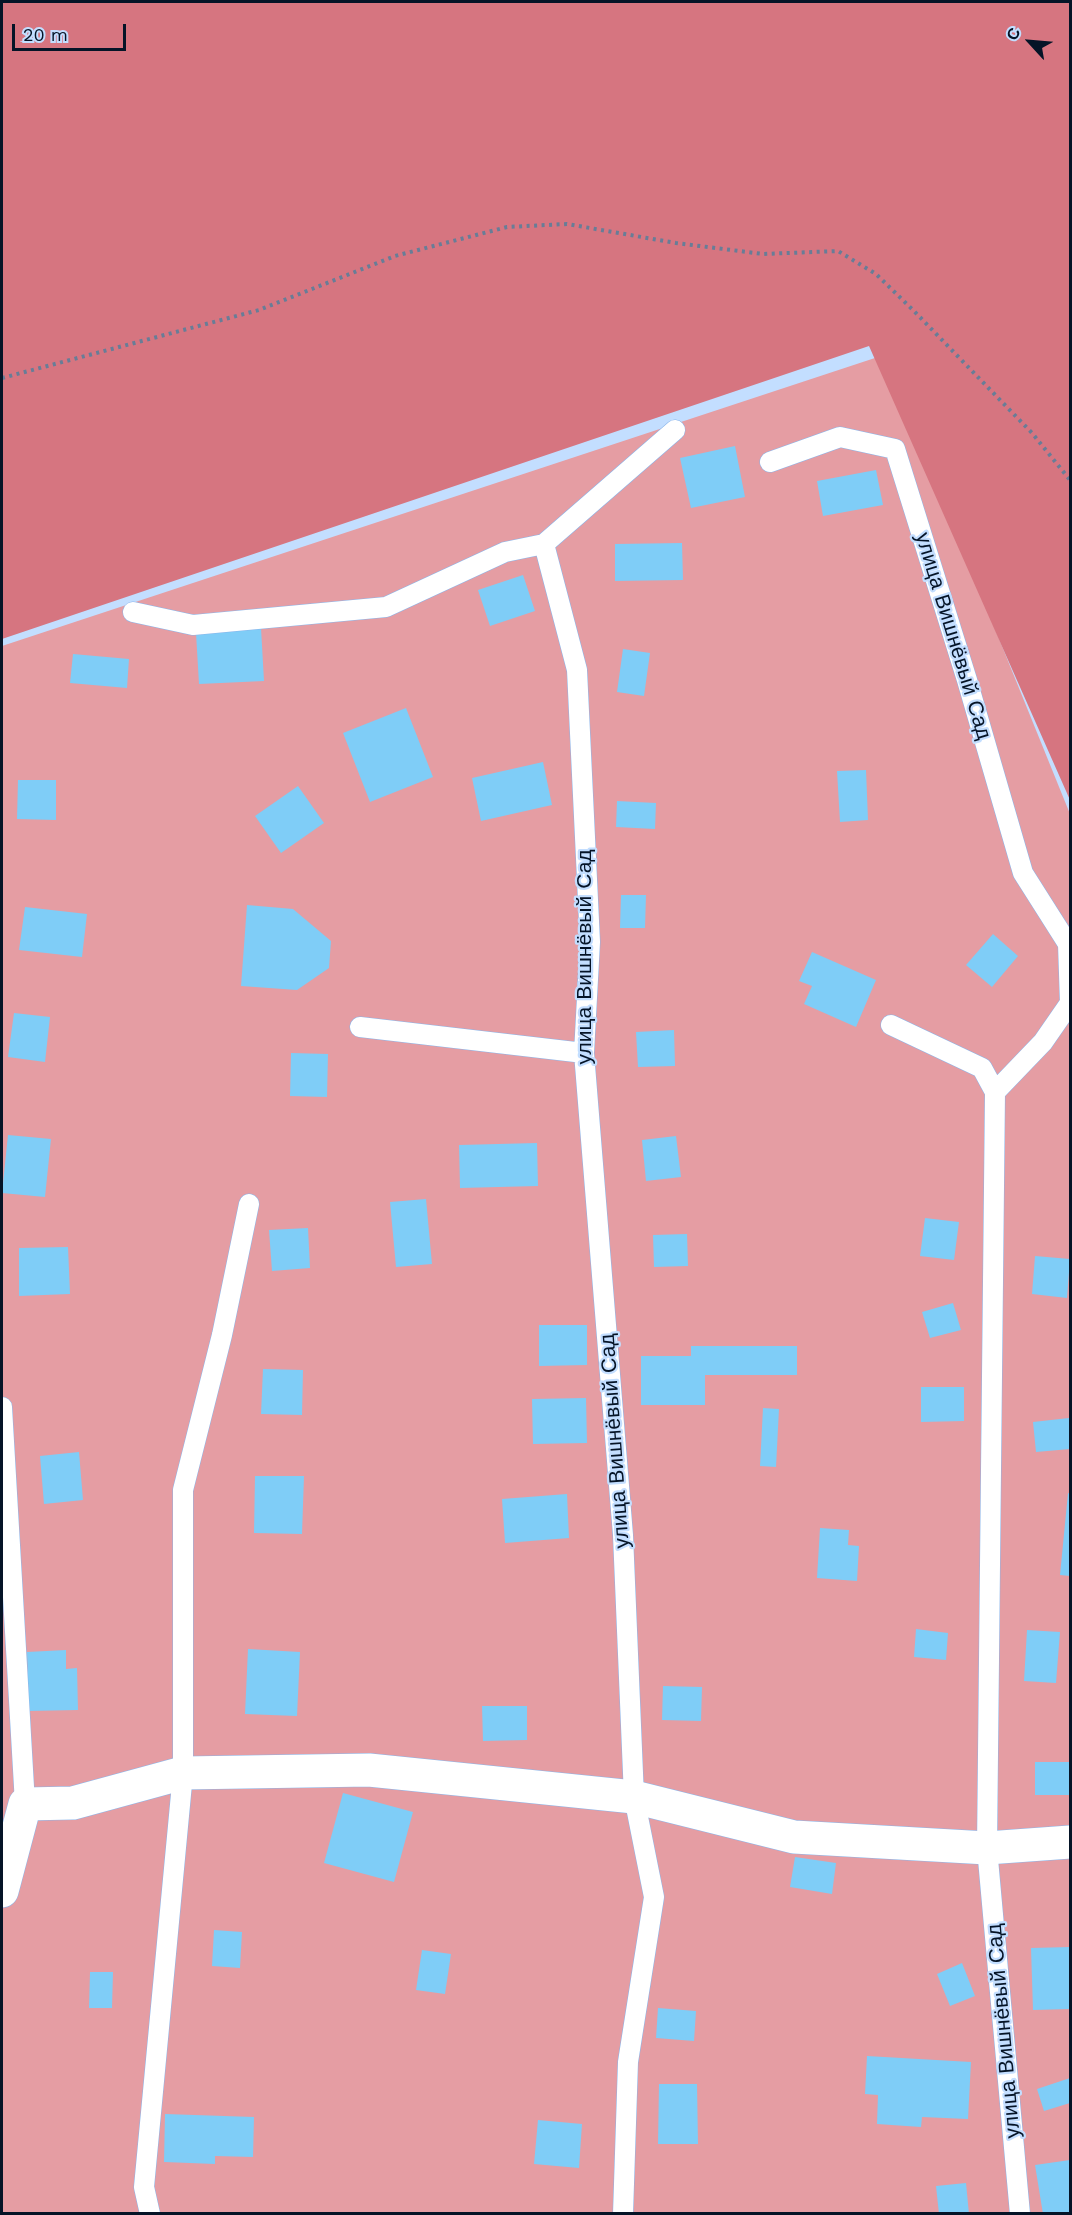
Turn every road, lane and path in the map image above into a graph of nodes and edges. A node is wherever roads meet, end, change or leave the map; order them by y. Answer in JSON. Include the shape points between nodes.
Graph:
{"nodes":[{"id":1,"x":2,"y":378,"type":"edge"},
{"id":2,"x":675,"y":430,"type":"dead end"},
{"id":3,"x":770,"y":462,"type":"dead end"},
{"id":4,"x":1071,"y":480,"type":"edge"},
{"id":5,"x":544,"y":544,"type":"junction"},
{"id":6,"x":134,"y":612,"type":"dead end"},
{"id":7,"x":891,"y":1025,"type":"dead end"},
{"id":8,"x":360,"y":1027,"type":"dead end"},
{"id":9,"x":584,"y":1053,"type":"junction"},
{"id":10,"x":995,"y":1092,"type":"junction"},
{"id":11,"x":249,"y":1204,"type":"dead end"},
{"id":12,"x":2,"y":1407,"type":"edge"},
{"id":13,"x":183,"y":1773,"type":"junction"},
{"id":14,"x":634,"y":1797,"type":"junction"},
{"id":15,"x":25,"y":1804,"type":"junction"},
{"id":16,"x":1071,"y":1842,"type":"edge"},
{"id":17,"x":987,"y":1848,"type":"junction"},
{"id":18,"x":2,"y":1891,"type":"edge"},
{"id":19,"x":150,"y":2214,"type":"edge"},
{"id":20,"x":623,"y":2214,"type":"edge"},
{"id":21,"x":1020,"y":2214,"type":"edge"}],
"edges":[{"from":1,"to":4,"type":"path","via":[[259,310],[395,256],[507,227],[567,224],[763,254],[838,251],[876,274],[914,311],[1032,433]]},
{"from":2,"to":5,"type":"lane"},
{"from":3,"to":10,"type":"lane","name":"улица Вишнёвый Сад","via":[[840,437],[895,448],[1023,873],[1068,944],[1070,1003],[1043,1042]]},
{"from":5,"to":6,"type":"lane","via":[[505,552],[386,607],[193,625]]},
{"from":5,"to":9,"type":"lane","name":"улица Вишнёвый Сад","via":[[578,670],[590,942]]},
{"from":7,"to":10,"type":"lane","via":[[982,1068]]},
{"from":8,"to":9,"type":"lane"},
{"from":9,"to":14,"type":"lane","name":"улица Вишнёвый Сад","via":[[623,1535]]},
{"from":10,"to":17,"type":"lane","name":"улица Вишнёвый Сад"},
{"from":11,"to":13,"type":"lane","via":[[222,1335],[183,1490]]},
{"from":12,"to":15,"type":"lane"},
{"from":13,"to":14,"type":"street","via":[[369,1770]]},
{"from":13,"to":15,"type":"street","via":[[73,1803]]},
{"from":13,"to":19,"type":"lane","via":[[144,2187]]},
{"from":14,"to":17,"type":"street","via":[[794,1836]]},
{"from":14,"to":20,"type":"lane","name":"улица Вишнёвый Сад","via":[[654,1897],[628,2062]]},
{"from":15,"to":18,"type":"street"},
{"from":16,"to":17,"type":"street"},
{"from":17,"to":21,"type":"lane","name":"улица Вишнёвый Сад"}]}
